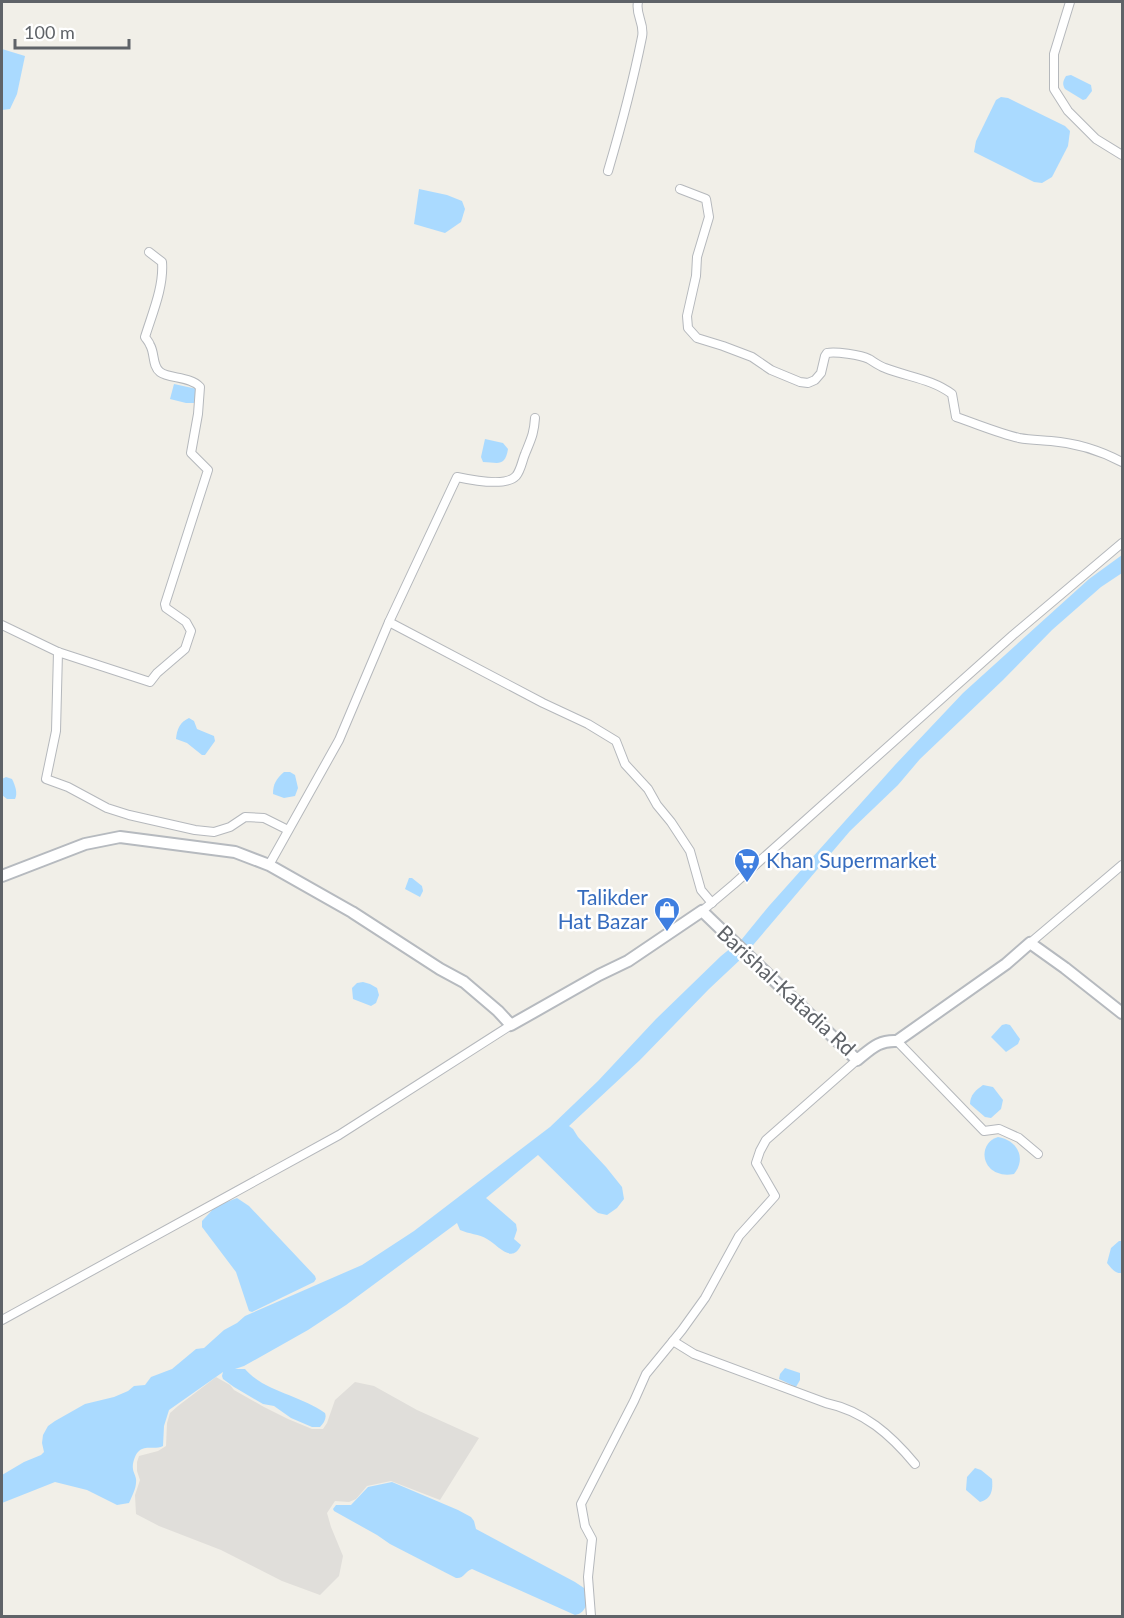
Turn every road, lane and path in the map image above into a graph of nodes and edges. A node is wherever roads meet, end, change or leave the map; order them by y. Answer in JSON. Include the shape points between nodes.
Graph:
{"nodes":[{"id":1,"x":638,"y":2,"type":"edge"},
{"id":2,"x":1070,"y":2,"type":"edge"},
{"id":3,"x":1122,"y":155,"type":"edge"},
{"id":4,"x":608,"y":171,"type":"dead end"},
{"id":5,"x":680,"y":189,"type":"dead end"},
{"id":6,"x":149,"y":252,"type":"dead end"},
{"id":7,"x":535,"y":418,"type":"dead end"},
{"id":8,"x":1122,"y":462,"type":"edge"},
{"id":9,"x":1122,"y":543,"type":"edge"},
{"id":10,"x":389,"y":622,"type":"junction"},
{"id":11,"x":2,"y":625,"type":"edge"},
{"id":12,"x":58,"y":652,"type":"junction"},
{"id":13,"x":288,"y":830,"type":"junction"},
{"id":14,"x":269,"y":865,"type":"junction"},
{"id":15,"x":1122,"y":865,"type":"edge"},
{"id":16,"x":2,"y":876,"type":"edge"},
{"id":17,"x":712,"y":903,"type":"junction"},
{"id":18,"x":702,"y":911,"type":"junction"},
{"id":19,"x":1030,"y":943,"type":"junction"},
{"id":20,"x":1122,"y":1013,"type":"edge"},
{"id":21,"x":511,"y":1025,"type":"junction"},
{"id":22,"x":897,"y":1041,"type":"junction"},
{"id":23,"x":857,"y":1060,"type":"junction"},
{"id":24,"x":1038,"y":1154,"type":"dead end"},
{"id":25,"x":2,"y":1320,"type":"edge"},
{"id":26,"x":673,"y":1341,"type":"junction"},
{"id":27,"x":915,"y":1464,"type":"dead end"},
{"id":28,"x":591,"y":1617,"type":"edge"}],
"edges":[{"from":1,"to":4,"type":"street","via":[[643,35]]},
{"from":2,"to":3,"type":"street","via":[[1054,54],[1054,88],[1068,111],[1096,139]]},
{"from":5,"to":8,"type":"street","via":[[706,200],[709,217],[697,257],[687,316],[688,328],[696,338],[752,357],[771,370],[808,383],[821,373],[827,352],[867,357],[884,368],[921,378],[952,394],[956,417],[1015,437],[1089,447]]},
{"from":6,"to":12,"type":"street","via":[[162,262],[159,292],[145,337],[156,367],[200,387],[191,453],[208,470],[165,604],[191,631],[185,649],[150,682]]},
{"from":7,"to":10,"type":"street","via":[[534,434],[514,478],[501,482],[457,477]]},
{"from":9,"to":17,"type":"street"},
{"from":10,"to":13,"type":"street","via":[[339,740]]},
{"from":10,"to":17,"type":"street","via":[[616,741],[625,764],[648,789],[690,851],[701,890]]},
{"from":11,"to":12,"type":"street"},
{"from":12,"to":13,"type":"street","via":[[56,731],[46,779],[107,808],[195,830],[214,832],[245,817],[264,818]]},
{"from":13,"to":14,"type":"street"},
{"from":14,"to":16,"type":"main road","via":[[235,852],[120,837],[85,844]]},
{"from":14,"to":21,"type":"main road","via":[[464,982]]},
{"from":15,"to":19,"type":"street","name":"Barishal-Katadia Rd"},
{"from":17,"to":18,"type":"street"},
{"from":18,"to":21,"type":"main road","name":"Barishal-Katadia Rd","via":[[628,961]]},
{"from":18,"to":23,"type":"main road","name":"Barishal-Katadia Rd"},
{"from":19,"to":20,"type":"main road"},
{"from":19,"to":22,"type":"main road","name":"Barishal-Katadia Rd"},
{"from":21,"to":25,"type":"street","via":[[339,1135]]},
{"from":22,"to":23,"type":"main road","name":"Barishal-Katadia Rd","via":[[885,1040]]},
{"from":22,"to":24,"type":"street","via":[[984,1131],[999,1130],[1019,1138]]},
{"from":23,"to":26,"type":"street","via":[[766,1140],[756,1163],[775,1196],[739,1236],[705,1298]]},
{"from":26,"to":27,"type":"street","via":[[694,1354],[870,1420],[898,1443]]},
{"from":26,"to":28,"type":"street","via":[[646,1374],[581,1504],[592,1539],[588,1577]]}]}
